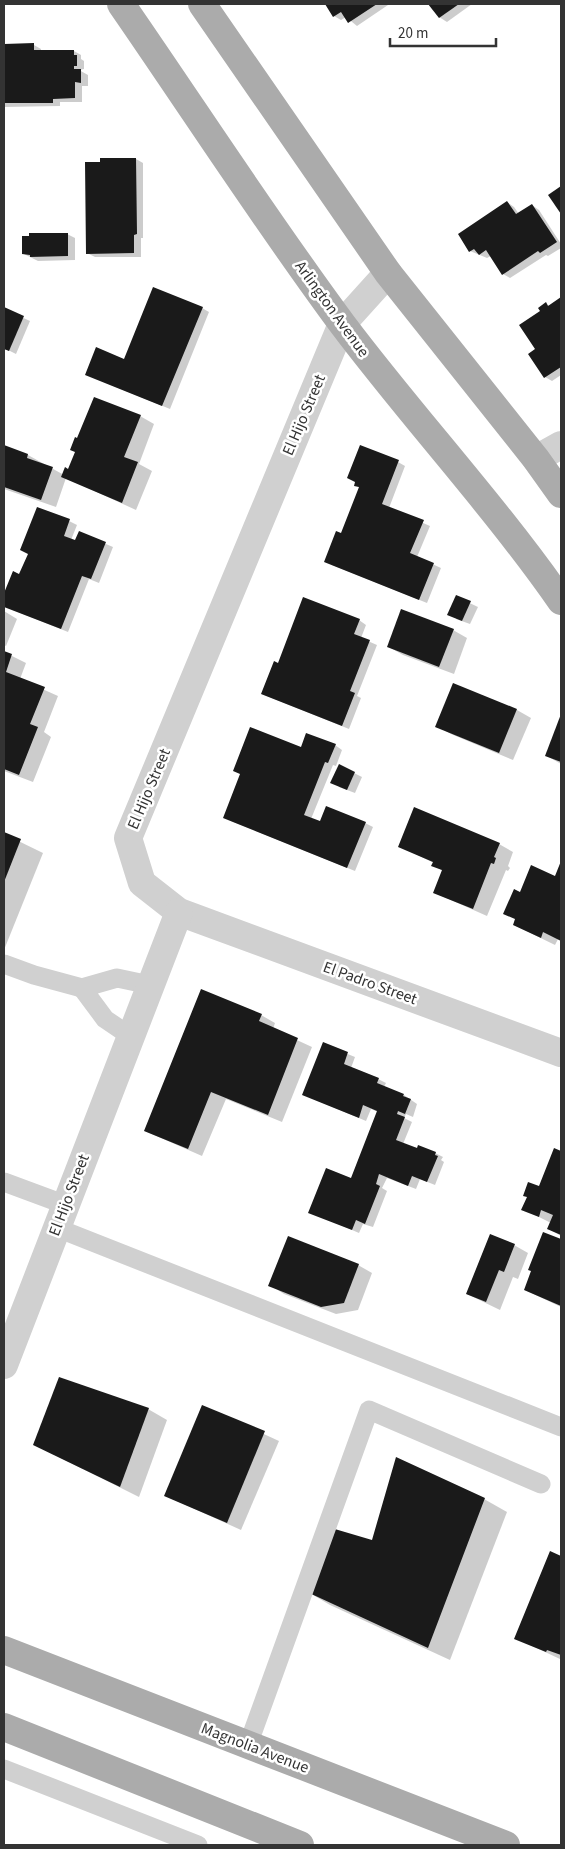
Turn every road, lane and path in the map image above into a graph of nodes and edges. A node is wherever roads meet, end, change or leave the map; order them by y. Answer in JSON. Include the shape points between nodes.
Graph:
{"nodes":[{"id":1,"x":121,"y":4,"type":"edge"},
{"id":2,"x":202,"y":4,"type":"edge"},
{"id":3,"x":388,"y":273,"type":"junction"},
{"id":4,"x":342,"y":324,"type":"junction"},
{"id":5,"x":561,"y":445,"type":"edge"},
{"id":6,"x":536,"y":459,"type":"junction"},
{"id":7,"x":561,"y":494,"type":"edge"},
{"id":8,"x":561,"y":601,"type":"edge"},
{"id":9,"x":179,"y":912,"type":"junction"},
{"id":10,"x":4,"y":964,"type":"edge"},
{"id":11,"x":150,"y":985,"type":"junction"},
{"id":12,"x":82,"y":988,"type":"junction"},
{"id":13,"x":130,"y":1036,"type":"junction"},
{"id":14,"x":561,"y":1053,"type":"edge"},
{"id":15,"x":4,"y":1182,"type":"edge"},
{"id":16,"x":61,"y":1217,"type":"junction"},
{"id":17,"x":4,"y":1366,"type":"edge"},
{"id":18,"x":561,"y":1428,"type":"edge"},
{"id":19,"x":541,"y":1484,"type":"dead end"},
{"id":20,"x":4,"y":1650,"type":"edge"},
{"id":21,"x":4,"y":1727,"type":"edge"},
{"id":22,"x":248,"y":1745,"type":"junction"},
{"id":23,"x":4,"y":1769,"type":"edge"},
{"id":24,"x":170,"y":1840,"type":"edge"},
{"id":25,"x":198,"y":1845,"type":"edge"},
{"id":26,"x":300,"y":1845,"type":"edge"},
{"id":27,"x":506,"y":1845,"type":"edge"}],
"edges":[{"from":1,"to":4,"type":"main road","name":"Arlington Avenue"},
{"from":2,"to":3,"type":"main road"},
{"from":3,"to":4,"type":"street","name":"El Hijo Street"},
{"from":3,"to":6,"type":"main road"},
{"from":4,"to":8,"type":"main road","name":"Arlington Avenue","via":[[537,566]]},
{"from":4,"to":9,"type":"street","name":"El Hijo Street","via":[[128,838],[142,882]]},
{"from":5,"to":6,"type":"street"},
{"from":6,"to":7,"type":"main road"},
{"from":9,"to":11,"type":"street","name":"El Hijo Street"},
{"from":9,"to":14,"type":"street","name":"El Padro Street"},
{"from":10,"to":12,"type":"lane"},
{"from":11,"to":12,"type":"lane","via":[[117,978]]},
{"from":11,"to":13,"type":"street","name":"El Hijo Street"},
{"from":12,"to":13,"type":"lane","via":[[105,1019]]},
{"from":13,"to":16,"type":"street","name":"El Hijo Street"},
{"from":15,"to":16,"type":"lane"},
{"from":16,"to":17,"type":"street","name":"El Hijo Street"},
{"from":16,"to":18,"type":"lane"},
{"from":19,"to":22,"type":"lane","via":[[369,1410]]},
{"from":20,"to":22,"type":"main road","name":"Magnolia Avenue"},
{"from":21,"to":26,"type":"main road"},
{"from":22,"to":27,"type":"main road","name":"Magnolia Avenue"},
{"from":23,"to":24,"type":"lane"},
{"from":24,"to":25,"type":"lane"}]}
